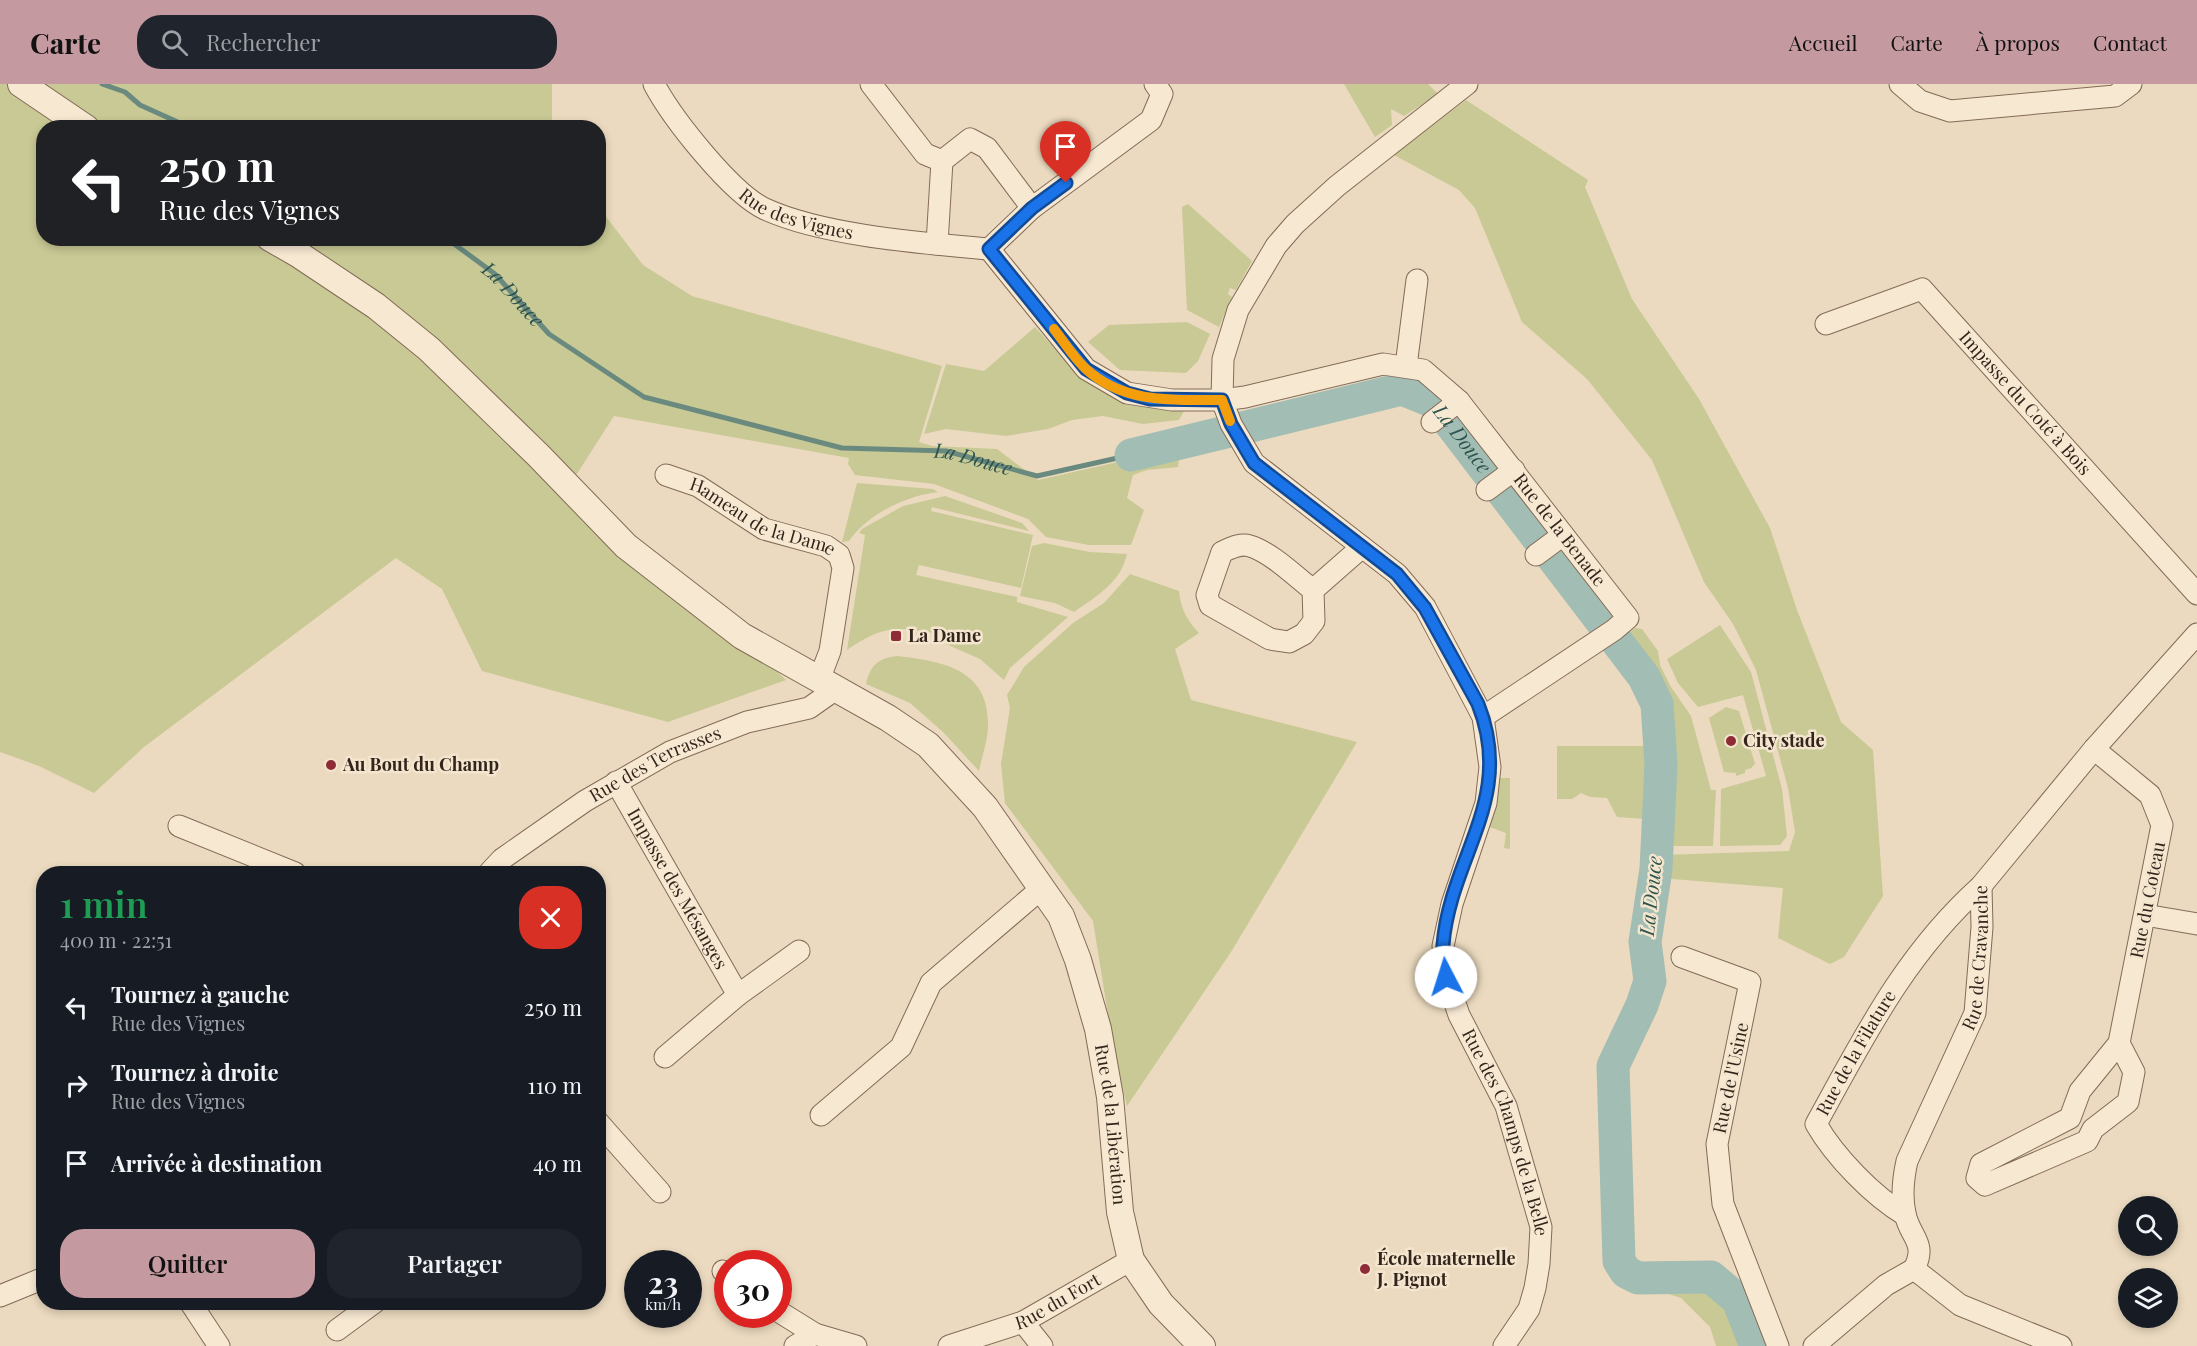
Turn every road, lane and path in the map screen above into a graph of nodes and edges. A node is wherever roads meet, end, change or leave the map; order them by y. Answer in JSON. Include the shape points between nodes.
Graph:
{"nodes":[{"id":1,"x":21,"y":84,"type":"edge"},
{"id":2,"x":654,"y":84,"type":"edge"},
{"id":3,"x":871,"y":84,"type":"edge"},
{"id":4,"x":1155,"y":84,"type":"edge"},
{"id":5,"x":1467,"y":84,"type":"edge"},
{"id":6,"x":1900,"y":84,"type":"edge"},
{"id":7,"x":2131,"y":84,"type":"edge"},
{"id":8,"x":74,"y":120,"type":"edge"},
{"id":9,"x":942,"y":161,"type":"junction"},
{"id":10,"x":1032,"y":208,"type":"junction"},
{"id":11,"x":937,"y":244,"type":"junction"},
{"id":12,"x":284,"y":246,"type":"edge"},
{"id":13,"x":989,"y":249,"type":"junction"},
{"id":14,"x":1417,"y":280,"type":"dead end"},
{"id":15,"x":1826,"y":324,"type":"dead end"},
{"id":16,"x":1406,"y":366,"type":"junction"},
{"id":17,"x":1222,"y":400,"type":"junction"},
{"id":18,"x":1454,"y":404,"type":"junction"},
{"id":19,"x":1432,"y":422,"type":"dead end"},
{"id":20,"x":666,"y":475,"type":"dead end"},
{"id":21,"x":1362,"y":547,"type":"junction"},
{"id":22,"x":1313,"y":590,"type":"junction"},
{"id":23,"x":2197,"y":594,"type":"edge"},
{"id":24,"x":2197,"y":634,"type":"edge"},
{"id":25,"x":827,"y":684,"type":"junction"},
{"id":26,"x":1483,"y":717,"type":"junction"},
{"id":27,"x":2094,"y":749,"type":"junction"},
{"id":28,"x":616,"y":782,"type":"junction"},
{"id":29,"x":179,"y":826,"type":"dead end"},
{"id":30,"x":278,"y":866,"type":"edge"},
{"id":31,"x":496,"y":866,"type":"edge"},
{"id":32,"x":1981,"y":886,"type":"junction"},
{"id":33,"x":1042,"y":888,"type":"junction"},
{"id":34,"x":2145,"y":915,"type":"junction"},
{"id":35,"x":2197,"y":924,"type":"edge"},
{"id":36,"x":799,"y":951,"type":"dead end"},
{"id":37,"x":1682,"y":957,"type":"dead end"},
{"id":38,"x":738,"y":995,"type":"junction"},
{"id":39,"x":2119,"y":1043,"type":"junction"},
{"id":40,"x":665,"y":1057,"type":"dead end"},
{"id":41,"x":821,"y":1115,"type":"dead end"},
{"id":42,"x":606,"y":1131,"type":"edge"},
{"id":43,"x":660,"y":1192,"type":"dead end"},
{"id":44,"x":1905,"y":1215,"type":"junction"},
{"id":45,"x":1131,"y":1260,"type":"junction"},
{"id":46,"x":1914,"y":1269,"type":"junction"},
{"id":47,"x":36,"y":1281,"type":"edge"},
{"id":48,"x":0,"y":1296,"type":"edge"},
{"id":49,"x":195,"y":1310,"type":"edge"},
{"id":50,"x":364,"y":1310,"type":"edge"},
{"id":51,"x":792,"y":1320,"type":"edge"},
{"id":52,"x":1023,"y":1322,"type":"junction"},
{"id":53,"x":337,"y":1330,"type":"dead end"},
{"id":54,"x":815,"y":1334,"type":"junction"},
{"id":55,"x":219,"y":1346,"type":"edge"},
{"id":56,"x":795,"y":1346,"type":"edge"},
{"id":57,"x":856,"y":1346,"type":"edge"},
{"id":58,"x":949,"y":1346,"type":"edge"},
{"id":59,"x":1042,"y":1346,"type":"edge"},
{"id":60,"x":1202,"y":1346,"type":"edge"},
{"id":61,"x":1504,"y":1346,"type":"edge"},
{"id":62,"x":1778,"y":1346,"type":"edge"},
{"id":63,"x":1814,"y":1346,"type":"edge"},
{"id":64,"x":2061,"y":1346,"type":"edge"}],
"edges":[{"from":1,"to":8,"type":"street"},
{"from":2,"to":11,"type":"street","name":"Rue des Vignes","via":[[720,173],[764,208],[825,227]]},
{"from":3,"to":9,"type":"street","via":[[925,154]]},
{"from":4,"to":10,"type":"street","via":[[1162,94],[1151,120]]},
{"from":5,"to":17,"type":"street","name":"Rue des Champs de la Belle","via":[[1337,186],[1276,246],[1238,310],[1223,360]]},
{"from":6,"to":7,"type":"street","via":[[1920,101],[1950,111],[2115,96]]},
{"from":9,"to":10,"type":"street","via":[[970,139],[987,148]]},
{"from":9,"to":11,"type":"street"},
{"from":10,"to":13,"type":"street"},
{"from":11,"to":13,"type":"street","name":"Rue des Vignes"},
{"from":12,"to":25,"type":"street","name":"Rue de la Libération","via":[[376,306],[429,349],[626,546],[742,636]]},
{"from":13,"to":17,"type":"street","via":[[1086,369],[1127,393],[1150,399]]},
{"from":14,"to":16,"type":"street"},
{"from":15,"to":23,"type":"street","name":"Impasse du Coté à Bois","via":[[1922,289]]},
{"from":16,"to":17,"type":"street","name":"Rue de la Benade","via":[[1383,364],[1245,398]]},
{"from":16,"to":18,"type":"street","name":"Rue de la Benade","via":[[1423,370]]},
{"from":17,"to":21,"type":"street","name":"Rue des Champs de la Belle","via":[[1254,463]]},
{"from":18,"to":19,"type":"street"},
{"from":18,"to":26,"type":"street","name":"Rue de la Benade","via":[[1549,546],[1628,618]]},
{"from":20,"to":25,"type":"street","name":"Hameau de la Dame","via":[[698,486],[764,529],[826,546],[839,555],[843,568]]},
{"from":21,"to":22,"type":"street"},
{"from":21,"to":26,"type":"street","name":"Rue des Champs de la Belle","via":[[1397,574],[1425,608]]},
{"from":22,"to":22,"type":"street","via":[[1267,555],[1249,546],[1235,546],[1222,552],[1207,595],[1210,605],[1270,639],[1289,642],[1304,634],[1314,621]]},
{"from":24,"to":27,"type":"street","name":"Rue de Cravanche"},
{"from":25,"to":28,"type":"street","name":"Rue des Terrasses","via":[[810,708],[747,722],[670,752]]},
{"from":25,"to":33,"type":"street","name":"Rue de la Libération","via":[[928,745],[985,807]]},
{"from":26,"to":61,"type":"street","name":"Rue des Champs de la Belle","via":[[1491,767],[1486,803],[1452,904],[1443,946],[1446,977],[1459,1015],[1506,1106],[1540,1227],[1535,1288],[1528,1309]]},
{"from":27,"to":32,"type":"street","name":"Rue de Cravanche"},
{"from":27,"to":34,"type":"street","name":"Rue du Coteau","via":[[2150,795],[2162,825]]},
{"from":28,"to":31,"type":"street","name":"Rue des Terrasses"},
{"from":28,"to":38,"type":"street","name":"Impasse des Mésanges"},
{"from":29,"to":30,"type":"street"},
{"from":32,"to":44,"type":"street","name":"Rue de Cravanche","via":[[1975,1013],[1907,1161],[1902,1184]]},
{"from":32,"to":44,"type":"street","name":"Rue de la Filature","via":[[1920,951],[1885,999],[1816,1124],[1826,1141],[1886,1203]]},
{"from":33,"to":41,"type":"street","via":[[931,983],[901,1047]]},
{"from":33,"to":45,"type":"street","name":"Rue de la Libération","via":[[1061,916],[1098,1029],[1110,1097],[1120,1212]]},
{"from":34,"to":35,"type":"street"},
{"from":34,"to":39,"type":"street","name":"Rue du Coteau"},
{"from":36,"to":38,"type":"street"},
{"from":37,"to":62,"type":"street","name":"Rue de l'Usine","via":[[1750,982],[1717,1144],[1723,1204]]},
{"from":38,"to":40,"type":"street"},
{"from":39,"to":39,"type":"street","name":"Rue du Coteau","via":[[2134,1072],[2128,1102],[2093,1129],[2087,1141],[1985,1185],[1977,1178],[1981,1164],[2070,1118],[2080,1091]]},
{"from":42,"to":43,"type":"street"},
{"from":44,"to":46,"type":"street","name":"Rue de Cravanche","via":[[1918,1240],[1921,1256]]},
{"from":45,"to":52,"type":"street","name":"Rue du Fort"},
{"from":45,"to":60,"type":"street","name":"Rue de la Libération","via":[[1161,1304]]},
{"from":46,"to":63,"type":"street","via":[[1886,1285]]},
{"from":46,"to":64,"type":"street","via":[[1960,1305]]},
{"from":47,"to":48,"type":"street"},
{"from":49,"to":55,"type":"street"},
{"from":50,"to":53,"type":"street"},
{"from":51,"to":54,"type":"street"},
{"from":52,"to":58,"type":"street","name":"Rue du Fort"},
{"from":52,"to":59,"type":"street"},
{"from":54,"to":56,"type":"street"},
{"from":54,"to":57,"type":"street"}]}
